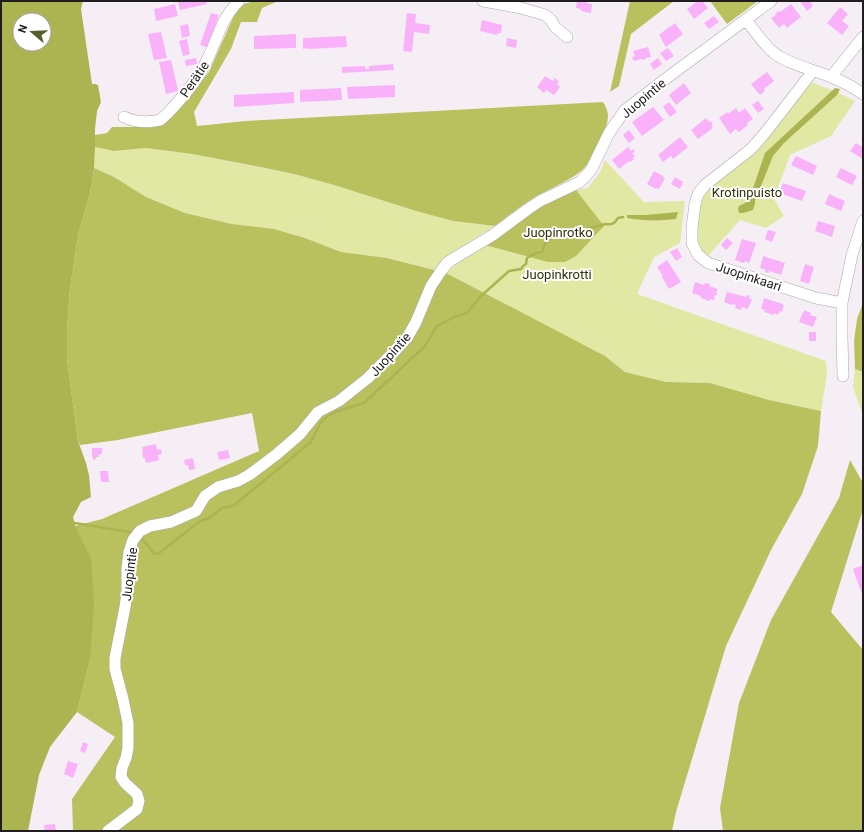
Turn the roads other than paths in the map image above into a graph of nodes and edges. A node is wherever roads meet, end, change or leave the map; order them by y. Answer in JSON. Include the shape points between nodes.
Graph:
{"nodes":[{"id":1,"x":239,"y":1,"type":"edge"},
{"id":2,"x":483,"y":1,"type":"edge"},
{"id":3,"x":771,"y":1,"type":"edge"},
{"id":4,"x":746,"y":20,"type":"junction"},
{"id":5,"x":863,"y":37,"type":"edge"},
{"id":6,"x":566,"y":38,"type":"dead end"},
{"id":7,"x":813,"y":71,"type":"junction"},
{"id":8,"x":831,"y":77,"type":"junction"},
{"id":9,"x":863,"y":94,"type":"edge"},
{"id":10,"x":124,"y":117,"type":"dead end"},
{"id":11,"x":863,"y":221,"type":"edge"},
{"id":12,"x":842,"y":303,"type":"junction"},
{"id":13,"x":843,"y":376,"type":"dead end"},
{"id":14,"x":108,"y":831,"type":"edge"}],
"edges":[{"from":1,"to":10,"type":"street","name":"Perätie","via":[[224,19],[201,72],[173,107],[160,120],[145,123]]},
{"from":2,"to":6,"type":"street","via":[[544,14]]},
{"from":3,"to":4,"type":"street"},
{"from":4,"to":7,"type":"street","via":[[774,52]]},
{"from":4,"to":14,"type":"street","name":"Juopintie","via":[[625,110],[609,133],[591,170],[580,182],[540,201],[493,235],[448,262],[431,286],[407,338],[368,378],[339,401],[318,412],[300,434],[249,476],[218,487],[205,496],[196,511],[140,531],[133,540],[129,552],[127,592],[115,658],[115,669],[128,724],[128,748],[121,777],[137,794],[139,801],[137,809]]},
{"from":5,"to":8,"type":"street"},
{"from":7,"to":8,"type":"street"},
{"from":7,"to":12,"type":"street","name":"Juopinkaari","via":[[751,149],[705,185],[698,194],[692,242],[698,255],[708,263],[816,298]]},
{"from":8,"to":9,"type":"street"},
{"from":11,"to":12,"type":"street","via":[[852,254]]},
{"from":12,"to":13,"type":"street"}]}
